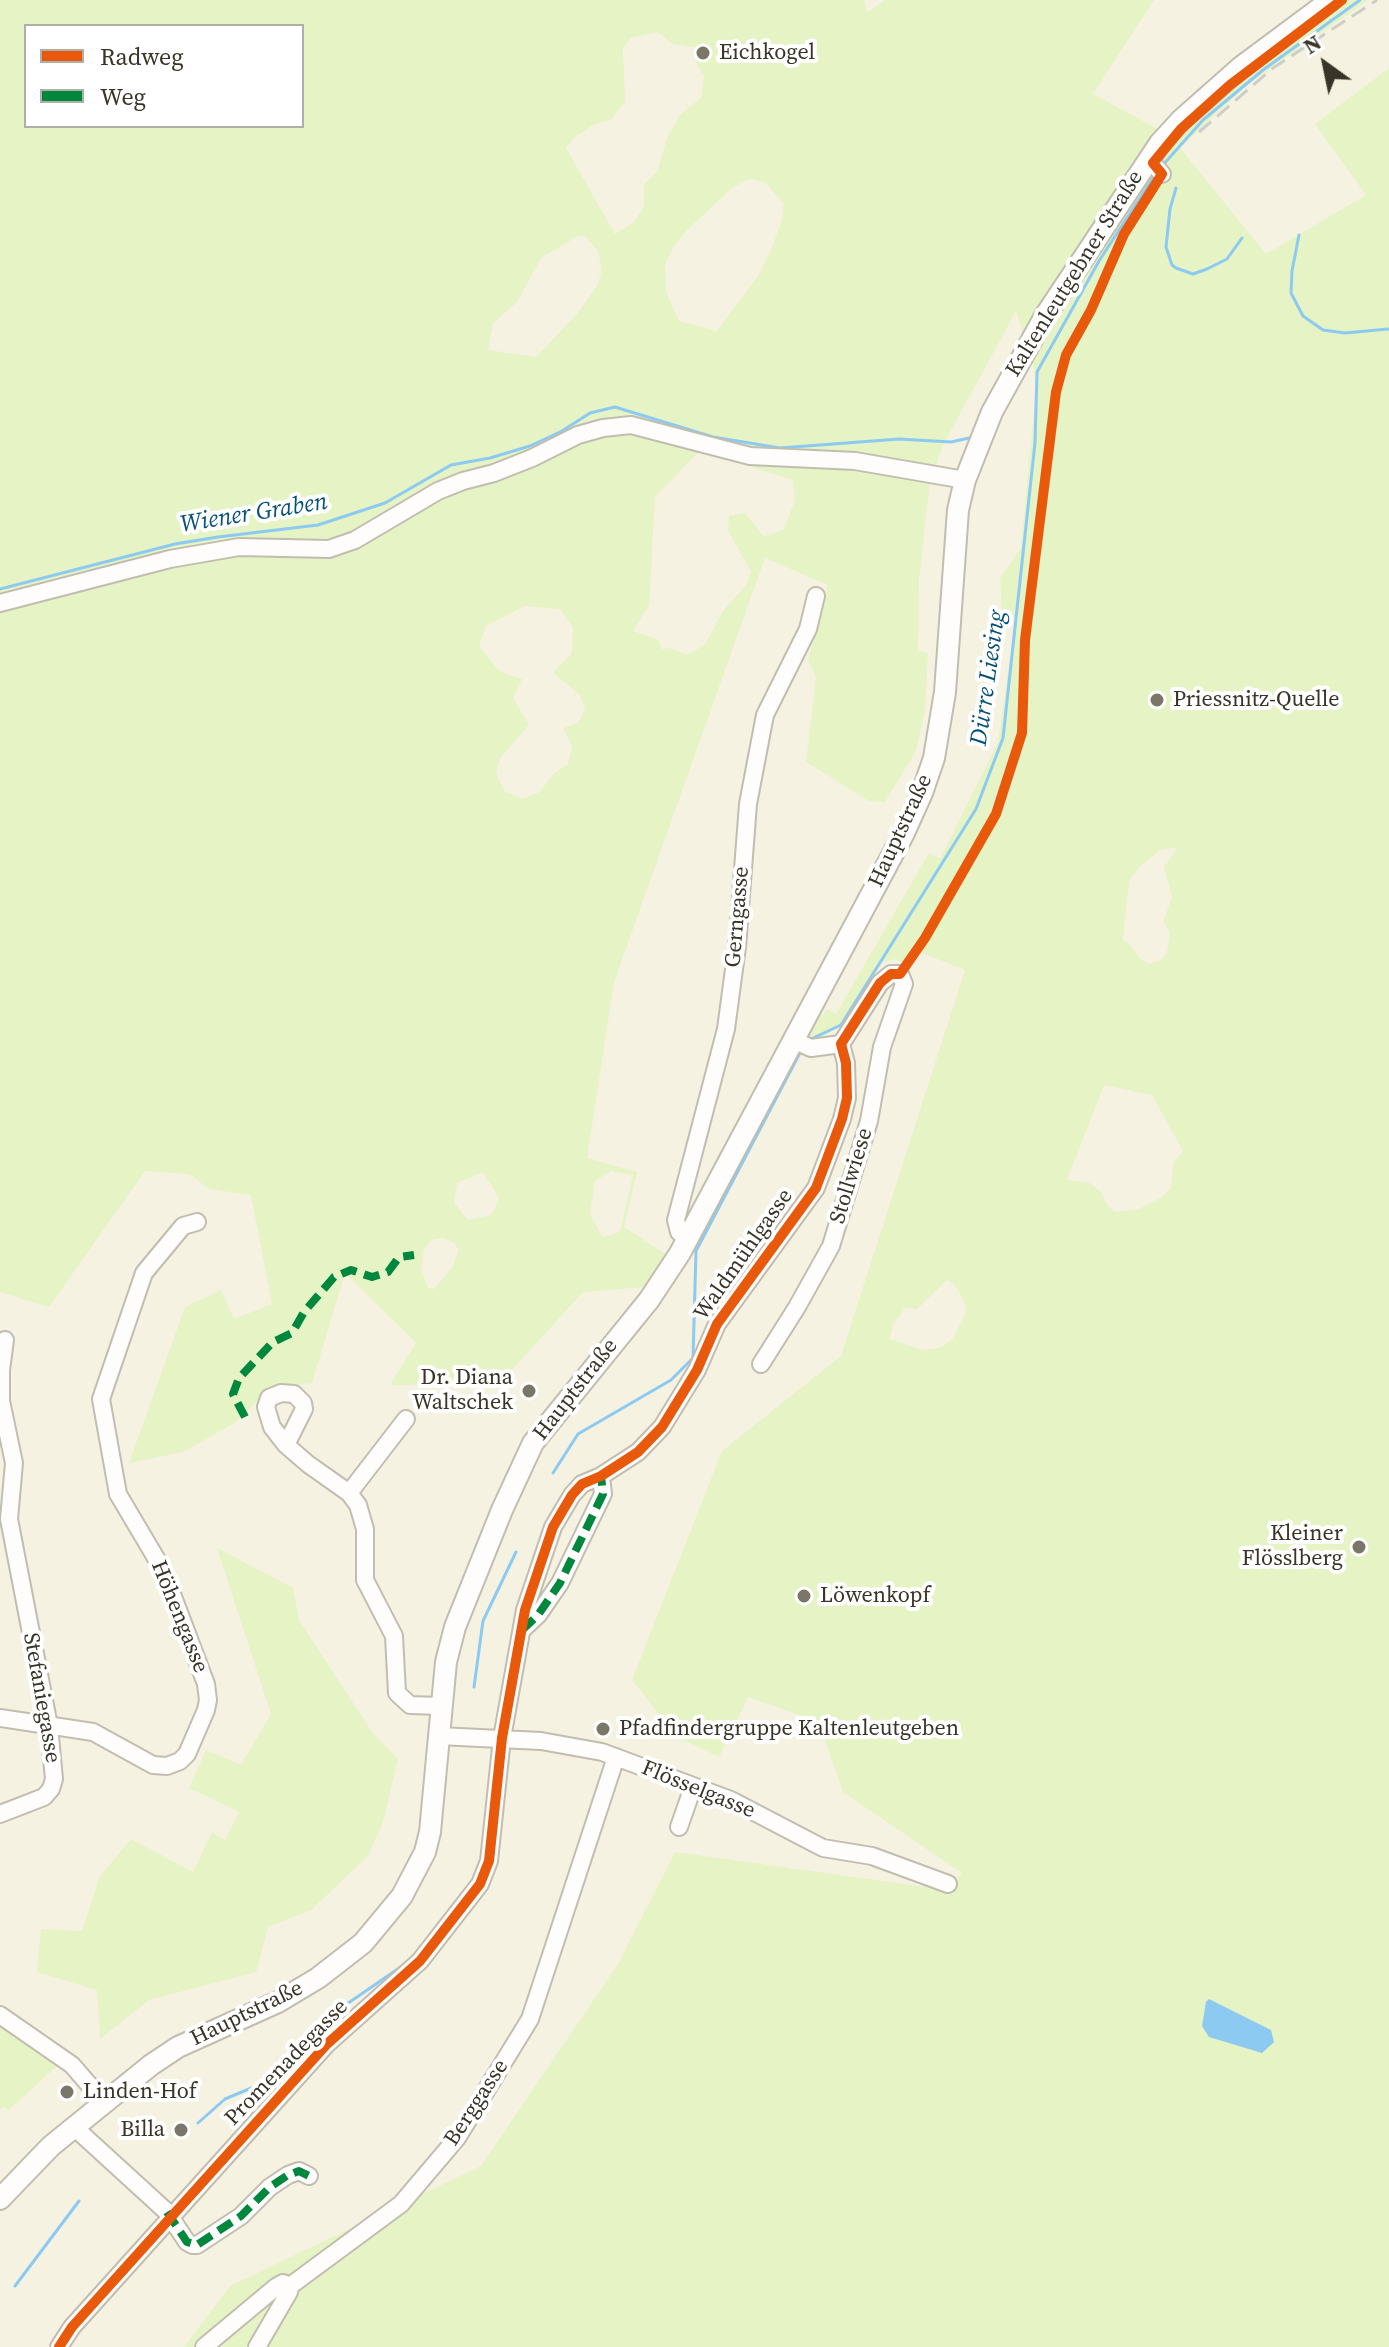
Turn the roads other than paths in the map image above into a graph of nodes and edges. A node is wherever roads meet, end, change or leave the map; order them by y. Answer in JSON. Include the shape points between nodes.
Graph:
{"nodes":[{"id":1,"x":1331,"y":0,"type":"edge"},
{"id":2,"x":981,"y":437,"type":"joint"},
{"id":3,"x":965,"y":480,"type":"junction"},
{"id":4,"x":816,"y":596,"type":"dead end"},
{"id":5,"x":0,"y":603,"type":"edge"},
{"id":6,"x":801,"y":1044,"type":"junction"},
{"id":7,"x":841,"y":1044,"type":"junction"},
{"id":8,"x":197,"y":1222,"type":"dead end"},
{"id":9,"x":688,"y":1238,"type":"junction"},
{"id":10,"x":5,"y":1340,"type":"dead end"},
{"id":11,"x":761,"y":1364,"type":"dead end"},
{"id":12,"x":406,"y":1419,"type":"dead end"},
{"id":13,"x":286,"y":1445,"type":"dead end"},
{"id":14,"x":601,"y":1476,"type":"junction"},
{"id":15,"x":349,"y":1493,"type":"junction"},
{"id":16,"x":7,"y":1551,"type":"edge"},
{"id":17,"x":522,"y":1630,"type":"junction"},
{"id":18,"x":441,"y":1706,"type":"junction"},
{"id":19,"x":0,"y":1718,"type":"edge"},
{"id":20,"x":49,"y":1726,"type":"junction"},
{"id":21,"x":439,"y":1736,"type":"junction"},
{"id":22,"x":502,"y":1738,"type":"junction"},
{"id":23,"x":616,"y":1757,"type":"junction"},
{"id":24,"x":693,"y":1787,"type":"junction"},
{"id":25,"x":0,"y":1814,"type":"edge"},
{"id":26,"x":679,"y":1827,"type":"dead end"},
{"id":27,"x":948,"y":1884,"type":"dead end"},
{"id":28,"x":0,"y":2015,"type":"edge"},
{"id":29,"x":104,"y":2102,"type":"junction"},
{"id":30,"x":74,"y":2127,"type":"junction"},
{"id":31,"x":309,"y":2176,"type":"dead end"},
{"id":32,"x":0,"y":2199,"type":"edge"},
{"id":33,"x":171,"y":2217,"type":"junction"},
{"id":34,"x":290,"y":2286,"type":"junction"},
{"id":35,"x":59,"y":2347,"type":"edge"},
{"id":36,"x":204,"y":2347,"type":"edge"},
{"id":37,"x":257,"y":2347,"type":"edge"}],
"edges":[{"from":1,"to":2,"type":"main road","name":"Kaltenleutgebner Straße","via":[[1181,120],[1155,166],[1029,342]]},
{"from":2,"to":3,"type":"main road","name":"Hauptstraße"},
{"from":3,"to":5,"type":"street","via":[[855,461],[750,456],[631,425],[603,428],[438,491],[355,540],[329,549],[239,547],[170,559]]},
{"from":3,"to":6,"type":"main road","name":"Hauptstraße","via":[[955,533],[945,692],[934,758],[904,833]]},
{"from":4,"to":9,"type":"street","name":"Gerngasse","via":[[808,629],[765,715],[748,804],[726,1029],[676,1220],[679,1232]]},
{"from":6,"to":7,"type":"street"},
{"from":6,"to":9,"type":"main road","name":"Hauptstraße"},
{"from":7,"to":11,"type":"street","name":"Stollwiese","via":[[880,983],[900,974],[904,984],[882,1047],[869,1121],[831,1246]]},
{"from":7,"to":14,"type":"street","name":"Waldmühlgasse","via":[[847,1098],[816,1188],[717,1324],[697,1370],[662,1427],[638,1452]]},
{"from":8,"to":20,"type":"street","name":"Höhengasse","via":[[183,1226],[144,1273],[101,1399],[118,1494],[163,1570],[206,1684],[208,1705],[187,1754],[167,1766],[153,1765],[93,1732]]},
{"from":9,"to":18,"type":"main road","name":"Hauptstraße","via":[[649,1300],[533,1443],[455,1627]]},
{"from":10,"to":16,"type":"street","name":"Stefaniegasse","via":[[1,1401],[14,1463]]},
{"from":12,"to":15,"type":"street"},
{"from":13,"to":15,"type":"street"},
{"from":14,"to":17,"type":"street","via":[[603,1494],[560,1583]]},
{"from":14,"to":17,"type":"street","name":"Waldmühlgasse","via":[[582,1484],[553,1527]]},
{"from":15,"to":18,"type":"street","via":[[365,1529],[365,1580],[394,1636],[397,1693],[410,1705]]},
{"from":16,"to":20,"type":"street","name":"Stefaniegasse"},
{"from":17,"to":22,"type":"street","name":"Promenadegasse"},
{"from":18,"to":21,"type":"main road","name":"Hauptstraße"},
{"from":19,"to":20,"type":"street","name":"Höhengasse"},
{"from":20,"to":25,"type":"street","name":"Stefaniegasse","via":[[51,1789]]},
{"from":21,"to":22,"type":"street","name":"Flösselgasse"},
{"from":21,"to":29,"type":"main road","name":"Hauptstraße","via":[[425,1852],[378,1927],[301,1989],[178,2047]]},
{"from":22,"to":23,"type":"street","name":"Flösselgasse","via":[[575,1746]]},
{"from":22,"to":33,"type":"street","name":"Promenadegasse","via":[[489,1861],[474,1895],[420,1961],[327,2044]]},
{"from":23,"to":24,"type":"street","name":"Flösselgasse"},
{"from":23,"to":34,"type":"street","name":"Berggasse","via":[[530,2019],[457,2138],[401,2204]]},
{"from":24,"to":26,"type":"street"},
{"from":24,"to":27,"type":"street","name":"Flösselgasse","via":[[731,1800],[823,1848],[872,1856]]},
{"from":28,"to":29,"type":"street","via":[[72,2065]]},
{"from":29,"to":30,"type":"main road","name":"Hauptstraße"},
{"from":30,"to":32,"type":"main road","name":"Hauptstraße"},
{"from":30,"to":33,"type":"street"},
{"from":31,"to":33,"type":"street","via":[[296,2171],[288,2175],[197,2245],[187,2242]]},
{"from":33,"to":35,"type":"street","name":"Promenadegasse"},
{"from":34,"to":36,"type":"street","name":"Berggasse","via":[[276,2287]]},
{"from":34,"to":37,"type":"street"}]}
